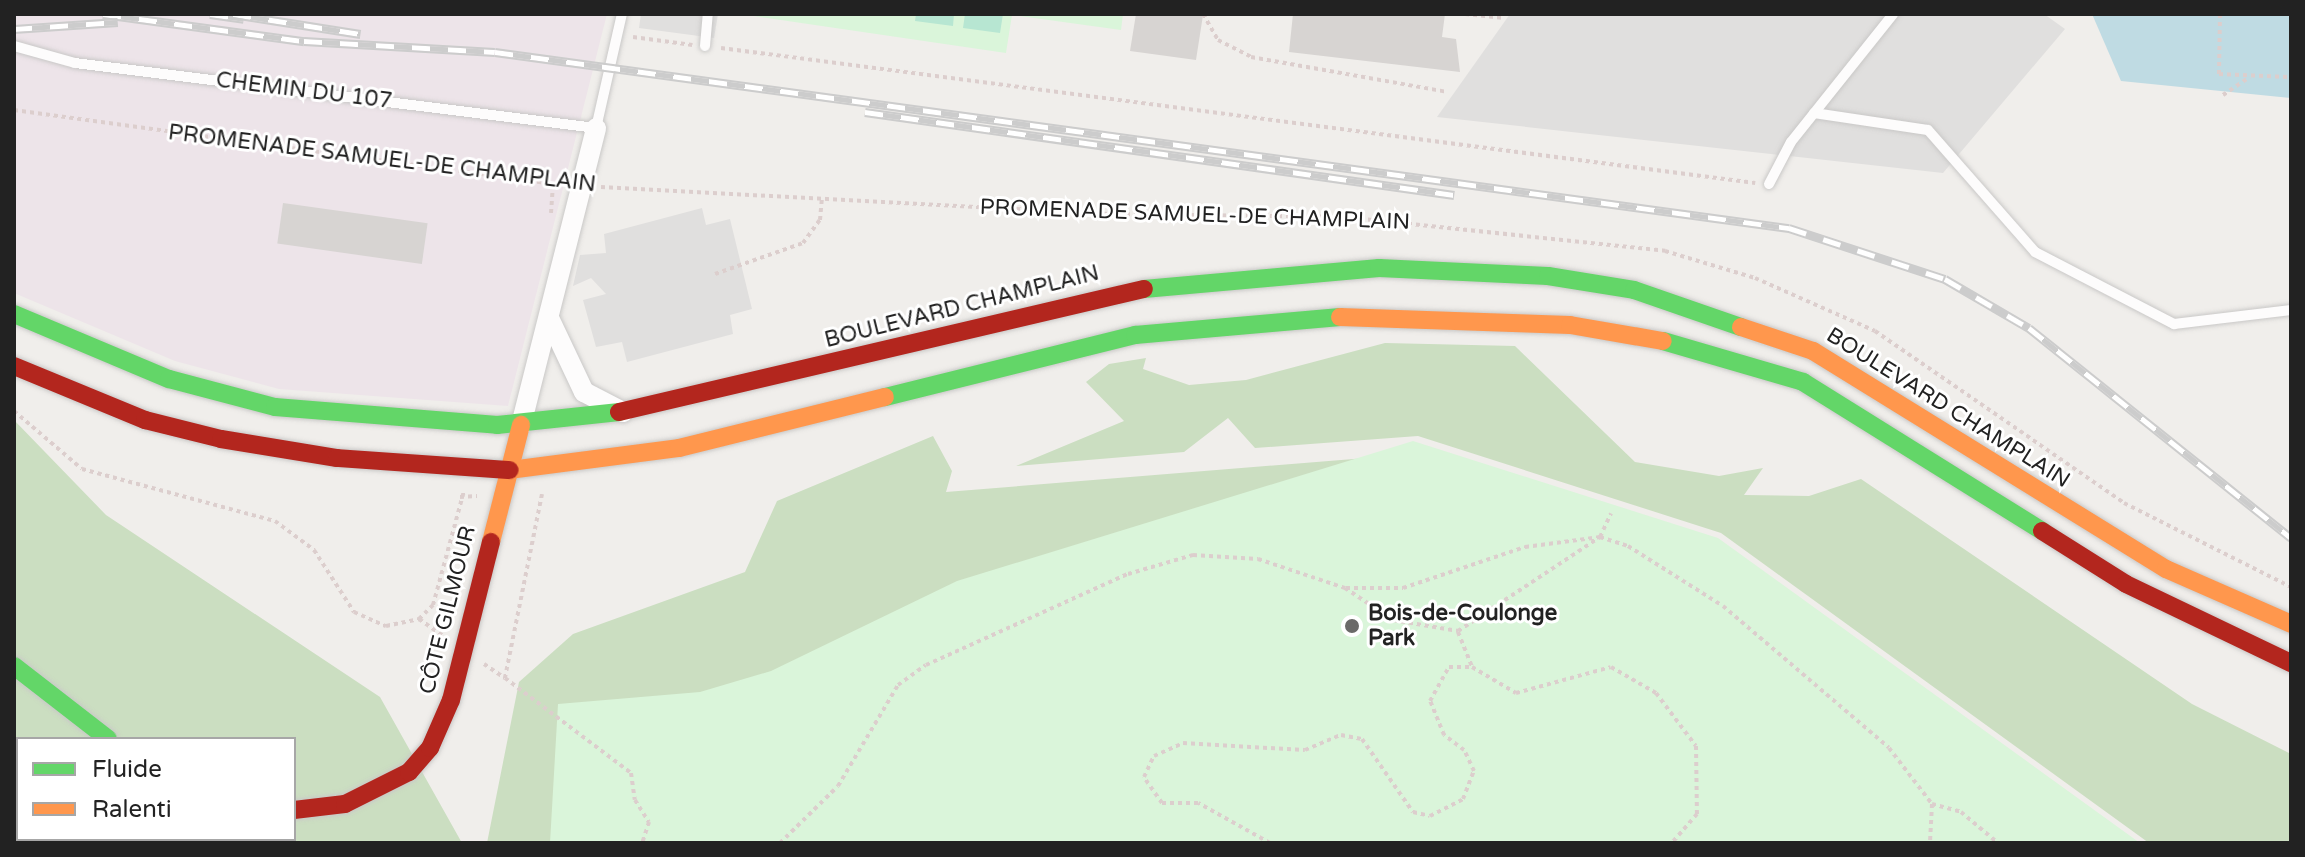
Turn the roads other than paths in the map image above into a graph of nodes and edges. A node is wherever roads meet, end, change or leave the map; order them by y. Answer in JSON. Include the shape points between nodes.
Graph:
{"nodes":[{"id":1,"x":622,"y":14,"type":"edge"},
{"id":2,"x":708,"y":14,"type":"edge"},
{"id":3,"x":1893,"y":14,"type":"edge"},
{"id":4,"x":14,"y":46,"type":"edge"},
{"id":5,"x":705,"y":46,"type":"road end"},
{"id":6,"x":1814,"y":113,"type":"junction"},
{"id":7,"x":596,"y":128,"type":"junction"},
{"id":8,"x":1769,"y":184,"type":"road end"},
{"id":9,"x":2291,"y":310,"type":"edge"},
{"id":10,"x":14,"y":314,"type":"edge"},
{"id":11,"x":549,"y":318,"type":"junction"},
{"id":12,"x":14,"y":366,"type":"edge"},
{"id":13,"x":623,"y":412,"type":"junction"},
{"id":14,"x":521,"y":425,"type":"junction"},
{"id":15,"x":508,"y":470,"type":"junction"},
{"id":16,"x":2291,"y":624,"type":"edge"},
{"id":17,"x":2291,"y":663,"type":"edge"},
{"id":18,"x":14,"y":666,"type":"edge"},
{"id":19,"x":105,"y":737,"type":"edge"},
{"id":20,"x":296,"y":810,"type":"edge"}],
"edges":[{"from":1,"to":7,"type":"lane"},
{"from":2,"to":5,"type":"lane"},
{"from":3,"to":6,"type":"lane"},
{"from":4,"to":7,"type":"lane","name":"CHEMIN DU 107","via":[[75,63]]},
{"from":6,"to":8,"type":"lane"},
{"from":6,"to":9,"type":"lane","via":[[1928,130],[2035,252],[2174,324]]},
{"from":7,"to":11,"type":"street"},
{"from":10,"to":14,"type":"main road","name":"BOULEVARD CHAMPLAIN","via":[[169,379],[275,407]]},
{"from":11,"to":13,"type":"street","via":[[584,392]]},
{"from":11,"to":14,"type":"street"},
{"from":12,"to":15,"type":"main road","via":[[145,420],[221,439],[337,458]]},
{"from":13,"to":14,"type":"main road","name":"BOULEVARD CHAMPLAIN"},
{"from":13,"to":16,"type":"main road","name":"BOULEVARD CHAMPLAIN","via":[[999,318],[1176,283],[1379,268],[1548,276],[1634,290],[1813,351],[2166,569]]},
{"from":14,"to":15,"type":"main road","name":"CÔTE GILMOUR"},
{"from":15,"to":17,"type":"main road","via":[[666,450],[1149,333],[1404,314],[1570,325],[1701,348],[1803,382],[2126,584]]},
{"from":15,"to":20,"type":"main road","name":"CÔTE GILMOUR","via":[[451,700],[430,748],[409,772],[345,804]]},
{"from":18,"to":19,"type":"main road"}]}
